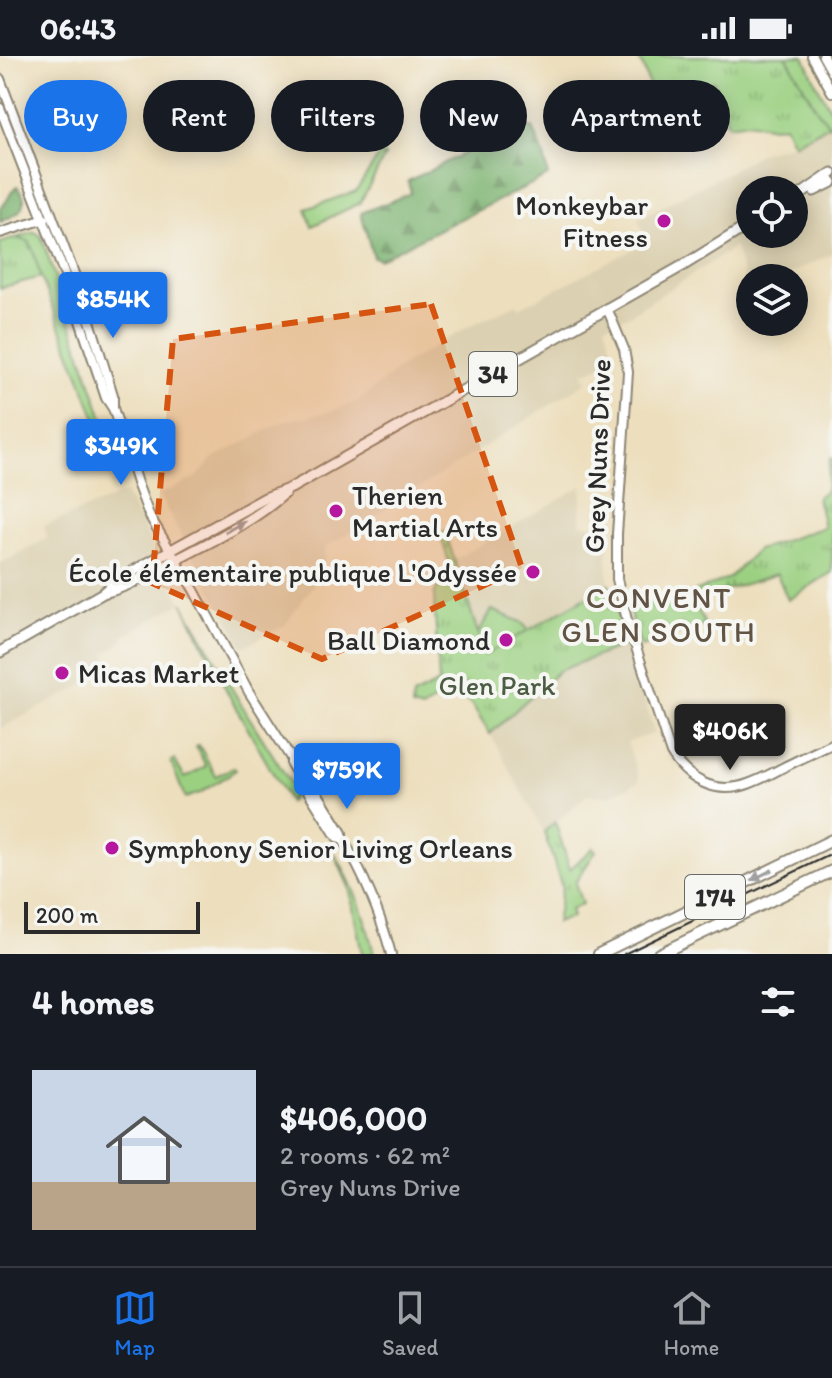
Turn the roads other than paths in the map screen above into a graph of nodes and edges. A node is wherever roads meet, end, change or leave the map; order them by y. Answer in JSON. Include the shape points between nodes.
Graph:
{"nodes":[{"id":1,"x":812,"y":56,"type":"edge"},
{"id":2,"x":823,"y":56,"type":"edge"},
{"id":3,"x":832,"y":72,"type":"edge"},
{"id":4,"x":0,"y":79,"type":"edge"},
{"id":5,"x":832,"y":92,"type":"edge"},
{"id":6,"x":0,"y":108,"type":"edge"},
{"id":7,"x":832,"y":173,"type":"edge"},
{"id":8,"x":832,"y":184,"type":"edge"},
{"id":9,"x":808,"y":189,"type":"edge"},
{"id":10,"x":808,"y":193,"type":"edge"},
{"id":11,"x":53,"y":217,"type":"junction"},
{"id":12,"x":42,"y":220,"type":"junction"},
{"id":13,"x":0,"y":233,"type":"edge"},
{"id":14,"x":736,"y":233,"type":"edge"},
{"id":15,"x":607,"y":308,"type":"junction"},
{"id":16,"x":113,"y":408,"type":"junction"},
{"id":17,"x":174,"y":555,"type":"junction"},
{"id":18,"x":0,"y":652,"type":"edge"},
{"id":19,"x":832,"y":744,"type":"edge"},
{"id":20,"x":832,"y":840,"type":"edge"},
{"id":21,"x":832,"y":871,"type":"edge"},
{"id":22,"x":391,"y":954,"type":"edge"},
{"id":23,"x":599,"y":954,"type":"edge"},
{"id":24,"x":659,"y":954,"type":"edge"}],
"edges":[{"from":1,"to":5,"type":"main road"},
{"from":2,"to":3,"type":"main road"},
{"from":4,"to":11,"type":"main road"},
{"from":6,"to":12,"type":"main road"},
{"from":7,"to":9,"type":"main road"},
{"from":8,"to":10,"type":"main road"},
{"from":11,"to":12,"type":"main road"},
{"from":11,"to":16,"type":"main road","via":[[81,292]]},
{"from":12,"to":13,"type":"main road"},
{"from":12,"to":16,"type":"main road"},
{"from":14,"to":15,"type":"main road","number":"34"},
{"from":15,"to":17,"type":"main road","number":"34","via":[[265,498]]},
{"from":15,"to":19,"type":"main road","name":"Grey Nuns Drive","via":[[628,372],[617,582],[670,751],[694,779],[731,788]]},
{"from":16,"to":17,"type":"main road","via":[[149,515]]},
{"from":17,"to":18,"type":"main road","number":"34","via":[[119,579]]},
{"from":17,"to":22,"type":"main road","via":[[234,666],[342,833],[374,901]]},
{"from":20,"to":23,"type":"highway","number":"174","one_way":true},
{"from":21,"to":24,"type":"highway","number":"174"}]}
